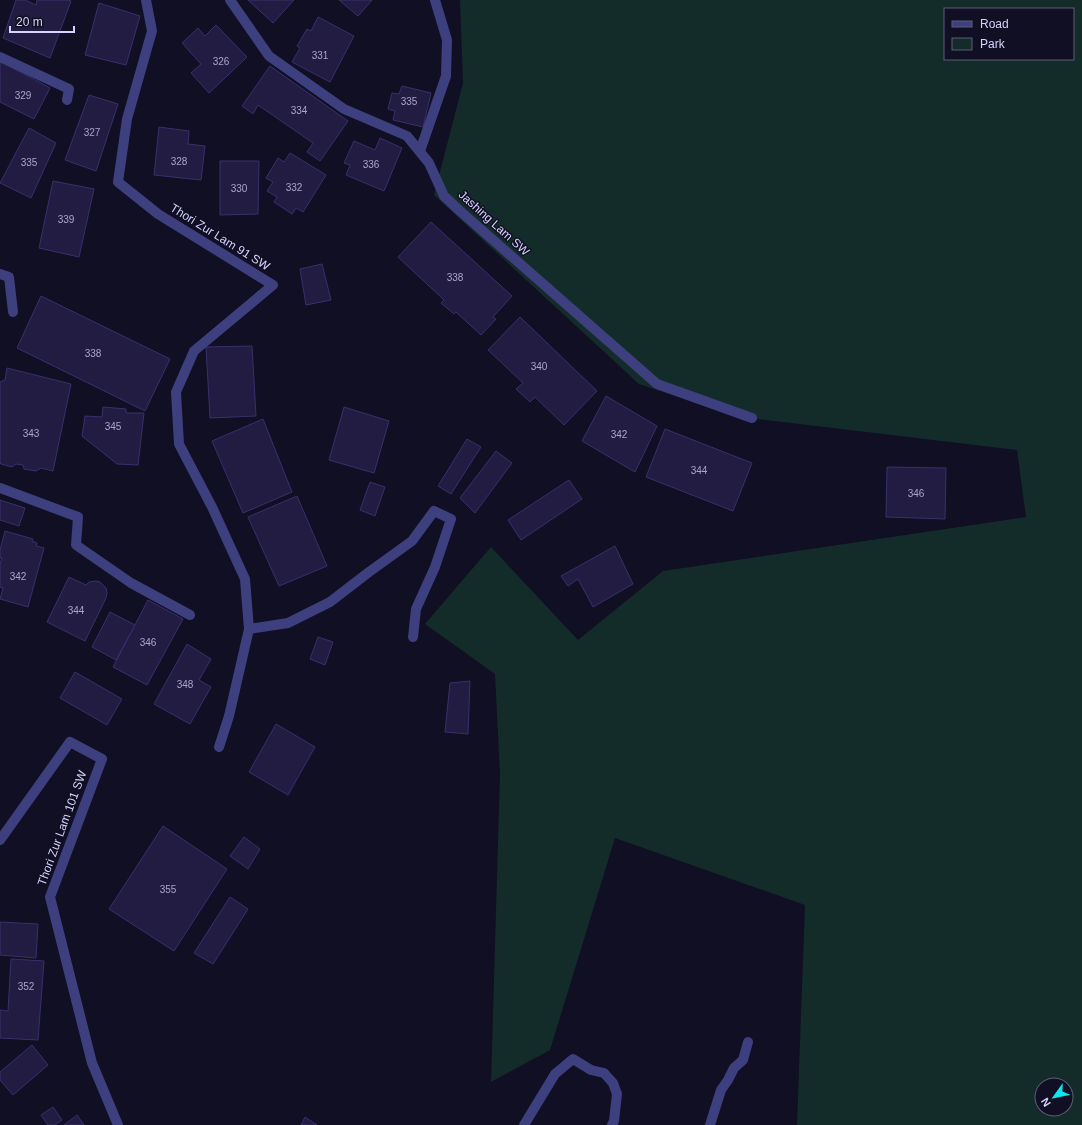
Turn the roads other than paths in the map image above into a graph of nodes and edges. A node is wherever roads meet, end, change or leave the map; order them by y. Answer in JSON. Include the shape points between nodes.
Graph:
{"nodes":[{"id":1,"x":146,"y":0,"type":"edge"},
{"id":2,"x":230,"y":0,"type":"edge"},
{"id":3,"x":434,"y":0,"type":"edge"},
{"id":4,"x":0,"y":57,"type":"edge"},
{"id":5,"x":67,"y":100,"type":"dead end"},
{"id":6,"x":420,"y":151,"type":"junction"},
{"id":7,"x":0,"y":274,"type":"edge"},
{"id":8,"x":13,"y":312,"type":"dead end"},
{"id":9,"x":752,"y":418,"type":"dead end"},
{"id":10,"x":0,"y":488,"type":"edge"},
{"id":11,"x":190,"y":615,"type":"dead end"},
{"id":12,"x":249,"y":629,"type":"junction"},
{"id":13,"x":413,"y":637,"type":"dead end"},
{"id":14,"x":219,"y":747,"type":"dead end"},
{"id":15,"x":0,"y":840,"type":"edge"},
{"id":16,"x":748,"y":1042,"type":"dead end"},
{"id":17,"x":118,"y":1125,"type":"edge"},
{"id":18,"x":524,"y":1125,"type":"edge"},
{"id":19,"x":612,"y":1125,"type":"edge"},
{"id":20,"x":710,"y":1125,"type":"edge"}],
"edges":[{"from":1,"to":12,"type":"street","name":"Thori Zur Lam 91 SW","via":[[152,31],[127,119],[118,182],[158,214],[273,285],[194,351],[176,392],[179,444],[245,579]]},
{"from":2,"to":6,"type":"street","name":"Jashing Lam SW","via":[[269,56],[344,109],[407,136]]},
{"from":3,"to":6,"type":"street","via":[[447,40],[446,76]]},
{"from":4,"to":5,"type":"street","via":[[70,90]]},
{"from":6,"to":9,"type":"street","name":"Jashing Lam SW","via":[[429,163],[444,196],[657,384]]},
{"from":7,"to":8,"type":"street","via":[[10,277]]},
{"from":10,"to":11,"type":"street","via":[[78,517],[76,545],[131,583]]},
{"from":12,"to":13,"type":"street","via":[[288,623],[330,602],[412,541],[434,511],[451,519],[435,567],[416,610]]},
{"from":12,"to":14,"type":"street","name":"Thori Zur Lam 91 SW","via":[[229,716]]},
{"from":15,"to":17,"type":"street","name":"Thori Zur Lam 101 SW","via":[[70,742],[102,759],[50,897],[92,1063]]},
{"from":16,"to":20,"type":"street","via":[[743,1060],[734,1068],[721,1090]]},
{"from":18,"to":19,"type":"street","via":[[555,1074],[573,1059],[591,1070],[604,1073],[614,1083],[617,1094]]}]}
